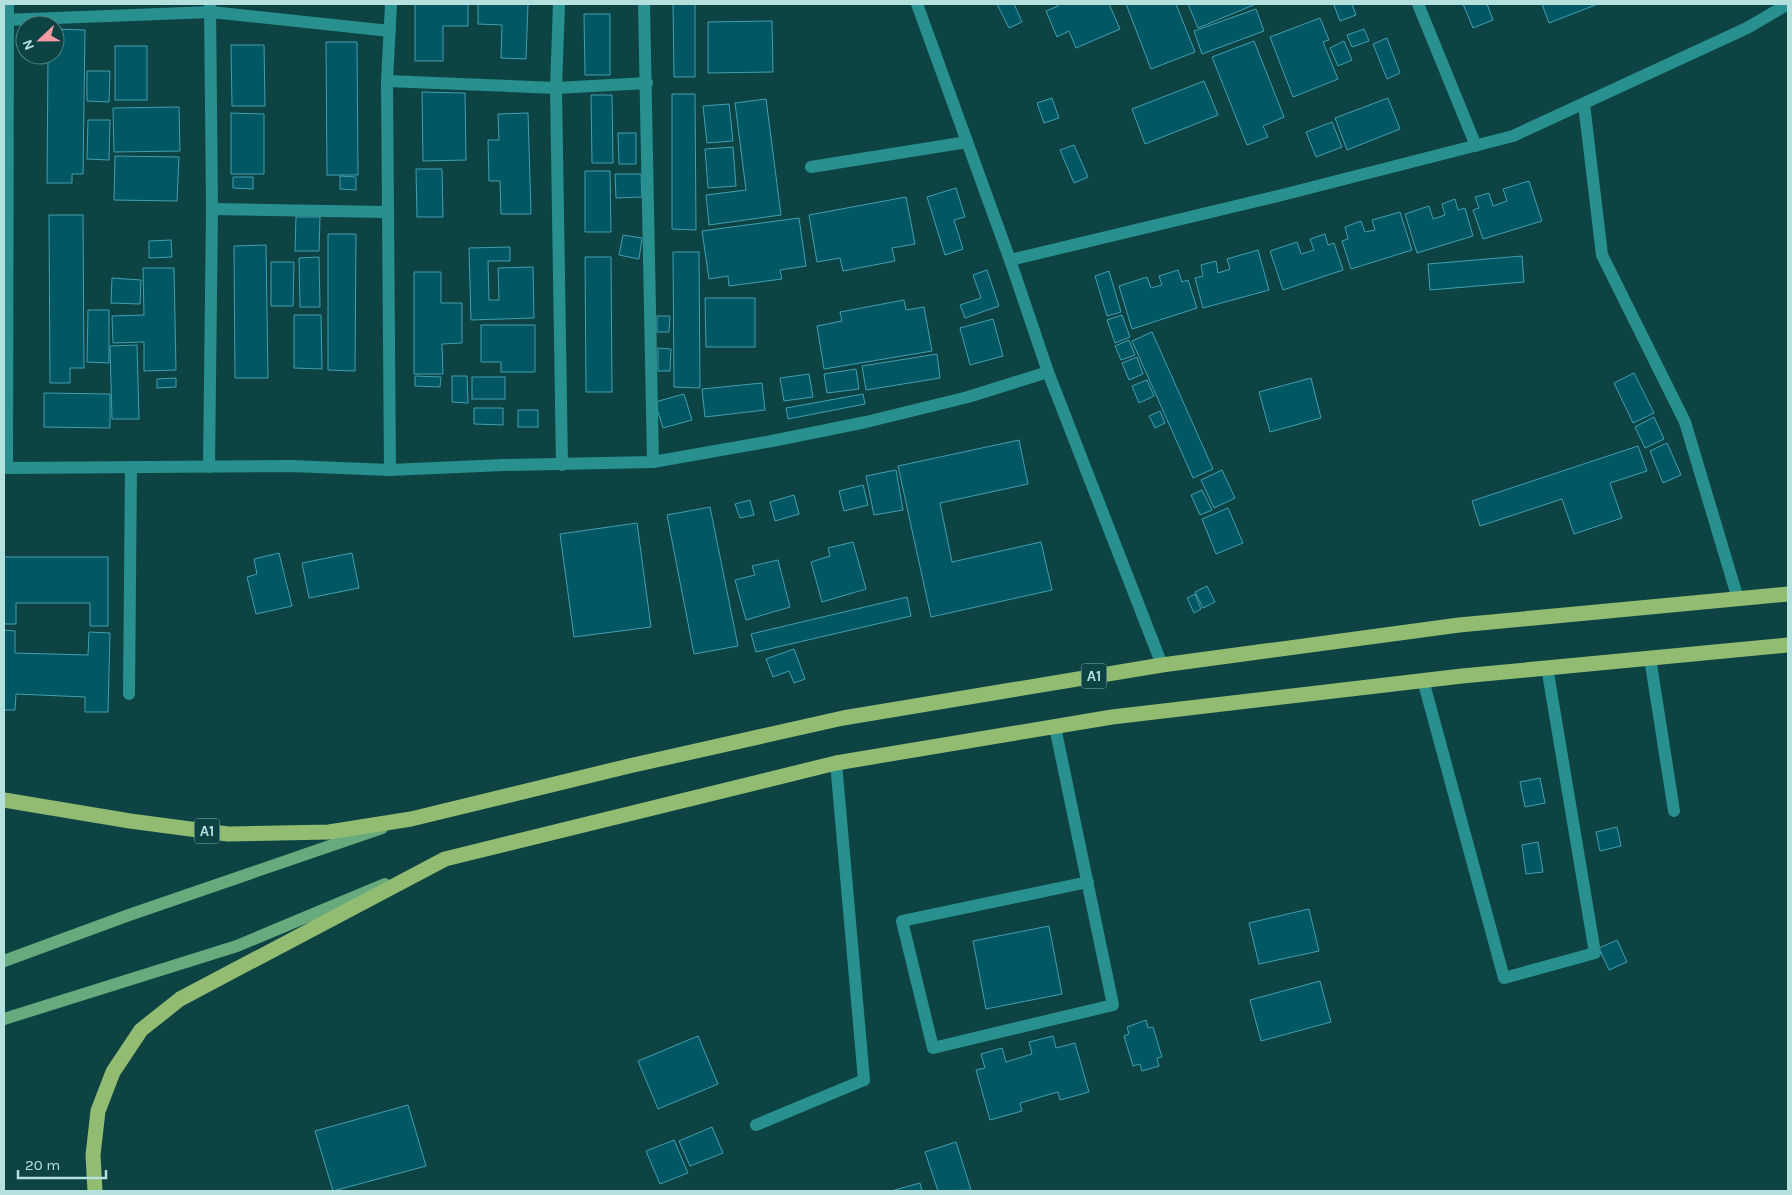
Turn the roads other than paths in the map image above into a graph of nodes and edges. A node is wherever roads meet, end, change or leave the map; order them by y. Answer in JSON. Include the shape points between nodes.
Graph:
{"nodes":[{"id":1,"x":8,"y":4,"type":"edge"},
{"id":2,"x":391,"y":4,"type":"edge"},
{"id":3,"x":559,"y":4,"type":"edge"},
{"id":4,"x":644,"y":4,"type":"edge"},
{"id":5,"x":917,"y":4,"type":"edge"},
{"id":6,"x":1418,"y":4,"type":"edge"},
{"id":7,"x":1788,"y":4,"type":"edge"},
{"id":8,"x":211,"y":8,"type":"edge"},
{"id":9,"x":6,"y":20,"type":"edge"},
{"id":10,"x":390,"y":31,"type":"junction"},
{"id":11,"x":387,"y":81,"type":"junction"},
{"id":12,"x":647,"y":83,"type":"junction"},
{"id":13,"x":556,"y":88,"type":"junction"},
{"id":14,"x":1584,"y":104,"type":"junction"},
{"id":15,"x":967,"y":142,"type":"junction"},
{"id":16,"x":1476,"y":146,"type":"junction"},
{"id":17,"x":811,"y":167,"type":"dead end"},
{"id":18,"x":212,"y":208,"type":"junction"},
{"id":19,"x":387,"y":212,"type":"junction"},
{"id":20,"x":1010,"y":260,"type":"junction"},
{"id":21,"x":1048,"y":372,"type":"junction"},
{"id":22,"x":654,"y":462,"type":"junction"},
{"id":23,"x":562,"y":465,"type":"junction"},
{"id":24,"x":131,"y":467,"type":"junction"},
{"id":25,"x":209,"y":467,"type":"junction"},
{"id":26,"x":5,"y":468,"type":"edge"},
{"id":27,"x":390,"y":470,"type":"junction"},
{"id":28,"x":1788,"y":594,"type":"edge"},
{"id":29,"x":1738,"y":599,"type":"junction"},
{"id":30,"x":1788,"y":645,"type":"edge"},
{"id":31,"x":1650,"y":658,"type":"junction"},
{"id":32,"x":1162,"y":665,"type":"junction"},
{"id":33,"x":1547,"y":667,"type":"junction"},
{"id":34,"x":1423,"y":680,"type":"junction"},
{"id":35,"x":128,"y":694,"type":"dead end"},
{"id":36,"x":1055,"y":727,"type":"junction"},
{"id":37,"x":836,"y":763,"type":"junction"},
{"id":38,"x":4,"y":800,"type":"edge"},
{"id":39,"x":1674,"y":811,"type":"dead end"},
{"id":40,"x":410,"y":819,"type":"junction"},
{"id":41,"x":445,"y":859,"type":"junction"},
{"id":42,"x":1088,"y":882,"type":"junction"},
{"id":43,"x":4,"y":961,"type":"edge"},
{"id":44,"x":4,"y":1019,"type":"edge"},
{"id":45,"x":756,"y":1126,"type":"dead end"},
{"id":46,"x":95,"y":1191,"type":"edge"}],
"edges":[{"from":1,"to":9,"type":"street"},
{"from":2,"to":10,"type":"street"},
{"from":3,"to":13,"type":"street"},
{"from":4,"to":12,"type":"street"},
{"from":5,"to":15,"type":"street"},
{"from":6,"to":16,"type":"street"},
{"from":7,"to":14,"type":"street","via":[[1747,28]]},
{"from":8,"to":9,"type":"street"},
{"from":8,"to":10,"type":"street"},
{"from":8,"to":18,"type":"street"},
{"from":9,"to":26,"type":"street"},
{"from":10,"to":11,"type":"street"},
{"from":11,"to":13,"type":"street"},
{"from":11,"to":19,"type":"street"},
{"from":12,"to":13,"type":"street"},
{"from":12,"to":22,"type":"street"},
{"from":13,"to":23,"type":"street"},
{"from":14,"to":16,"type":"street","via":[[1513,136]]},
{"from":14,"to":29,"type":"street","via":[[1602,255],[1685,422]]},
{"from":15,"to":17,"type":"street"},
{"from":15,"to":20,"type":"street"},
{"from":16,"to":20,"type":"street"},
{"from":18,"to":19,"type":"street"},
{"from":18,"to":25,"type":"street"},
{"from":19,"to":27,"type":"street"},
{"from":20,"to":21,"type":"street"},
{"from":21,"to":22,"type":"street","via":[[968,398],[866,422]]},
{"from":21,"to":32,"type":"street"},
{"from":22,"to":23,"type":"street"},
{"from":23,"to":27,"type":"street"},
{"from":24,"to":25,"type":"street"},
{"from":24,"to":26,"type":"street"},
{"from":24,"to":35,"type":"street"},
{"from":25,"to":27,"type":"street"},
{"from":28,"to":29,"type":"highway","number":"A1"},
{"from":29,"to":32,"type":"highway","number":"A1","via":[[1459,625]]},
{"from":30,"to":31,"type":"highway"},
{"from":31,"to":33,"type":"highway"},
{"from":31,"to":39,"type":"street"},
{"from":32,"to":40,"type":"highway","number":"A1","via":[[842,718]]},
{"from":33,"to":34,"type":"highway"},
{"from":33,"to":34,"type":"street","via":[[1595,953],[1504,978]]},
{"from":34,"to":36,"type":"highway"},
{"from":36,"to":37,"type":"highway"},
{"from":36,"to":42,"type":"street"},
{"from":37,"to":41,"type":"highway"},
{"from":37,"to":45,"type":"street","via":[[864,1080]]},
{"from":38,"to":40,"type":"highway","number":"A1","via":[[228,834],[329,832]]},
{"from":40,"to":43,"type":"main road"},
{"from":41,"to":44,"type":"main road","via":[[237,946]]},
{"from":41,"to":46,"type":"highway","via":[[180,999],[141,1030],[113,1072],[98,1111],[93,1155]]},
{"from":42,"to":42,"type":"street","via":[[1113,1005],[933,1048],[902,921]]}]}
